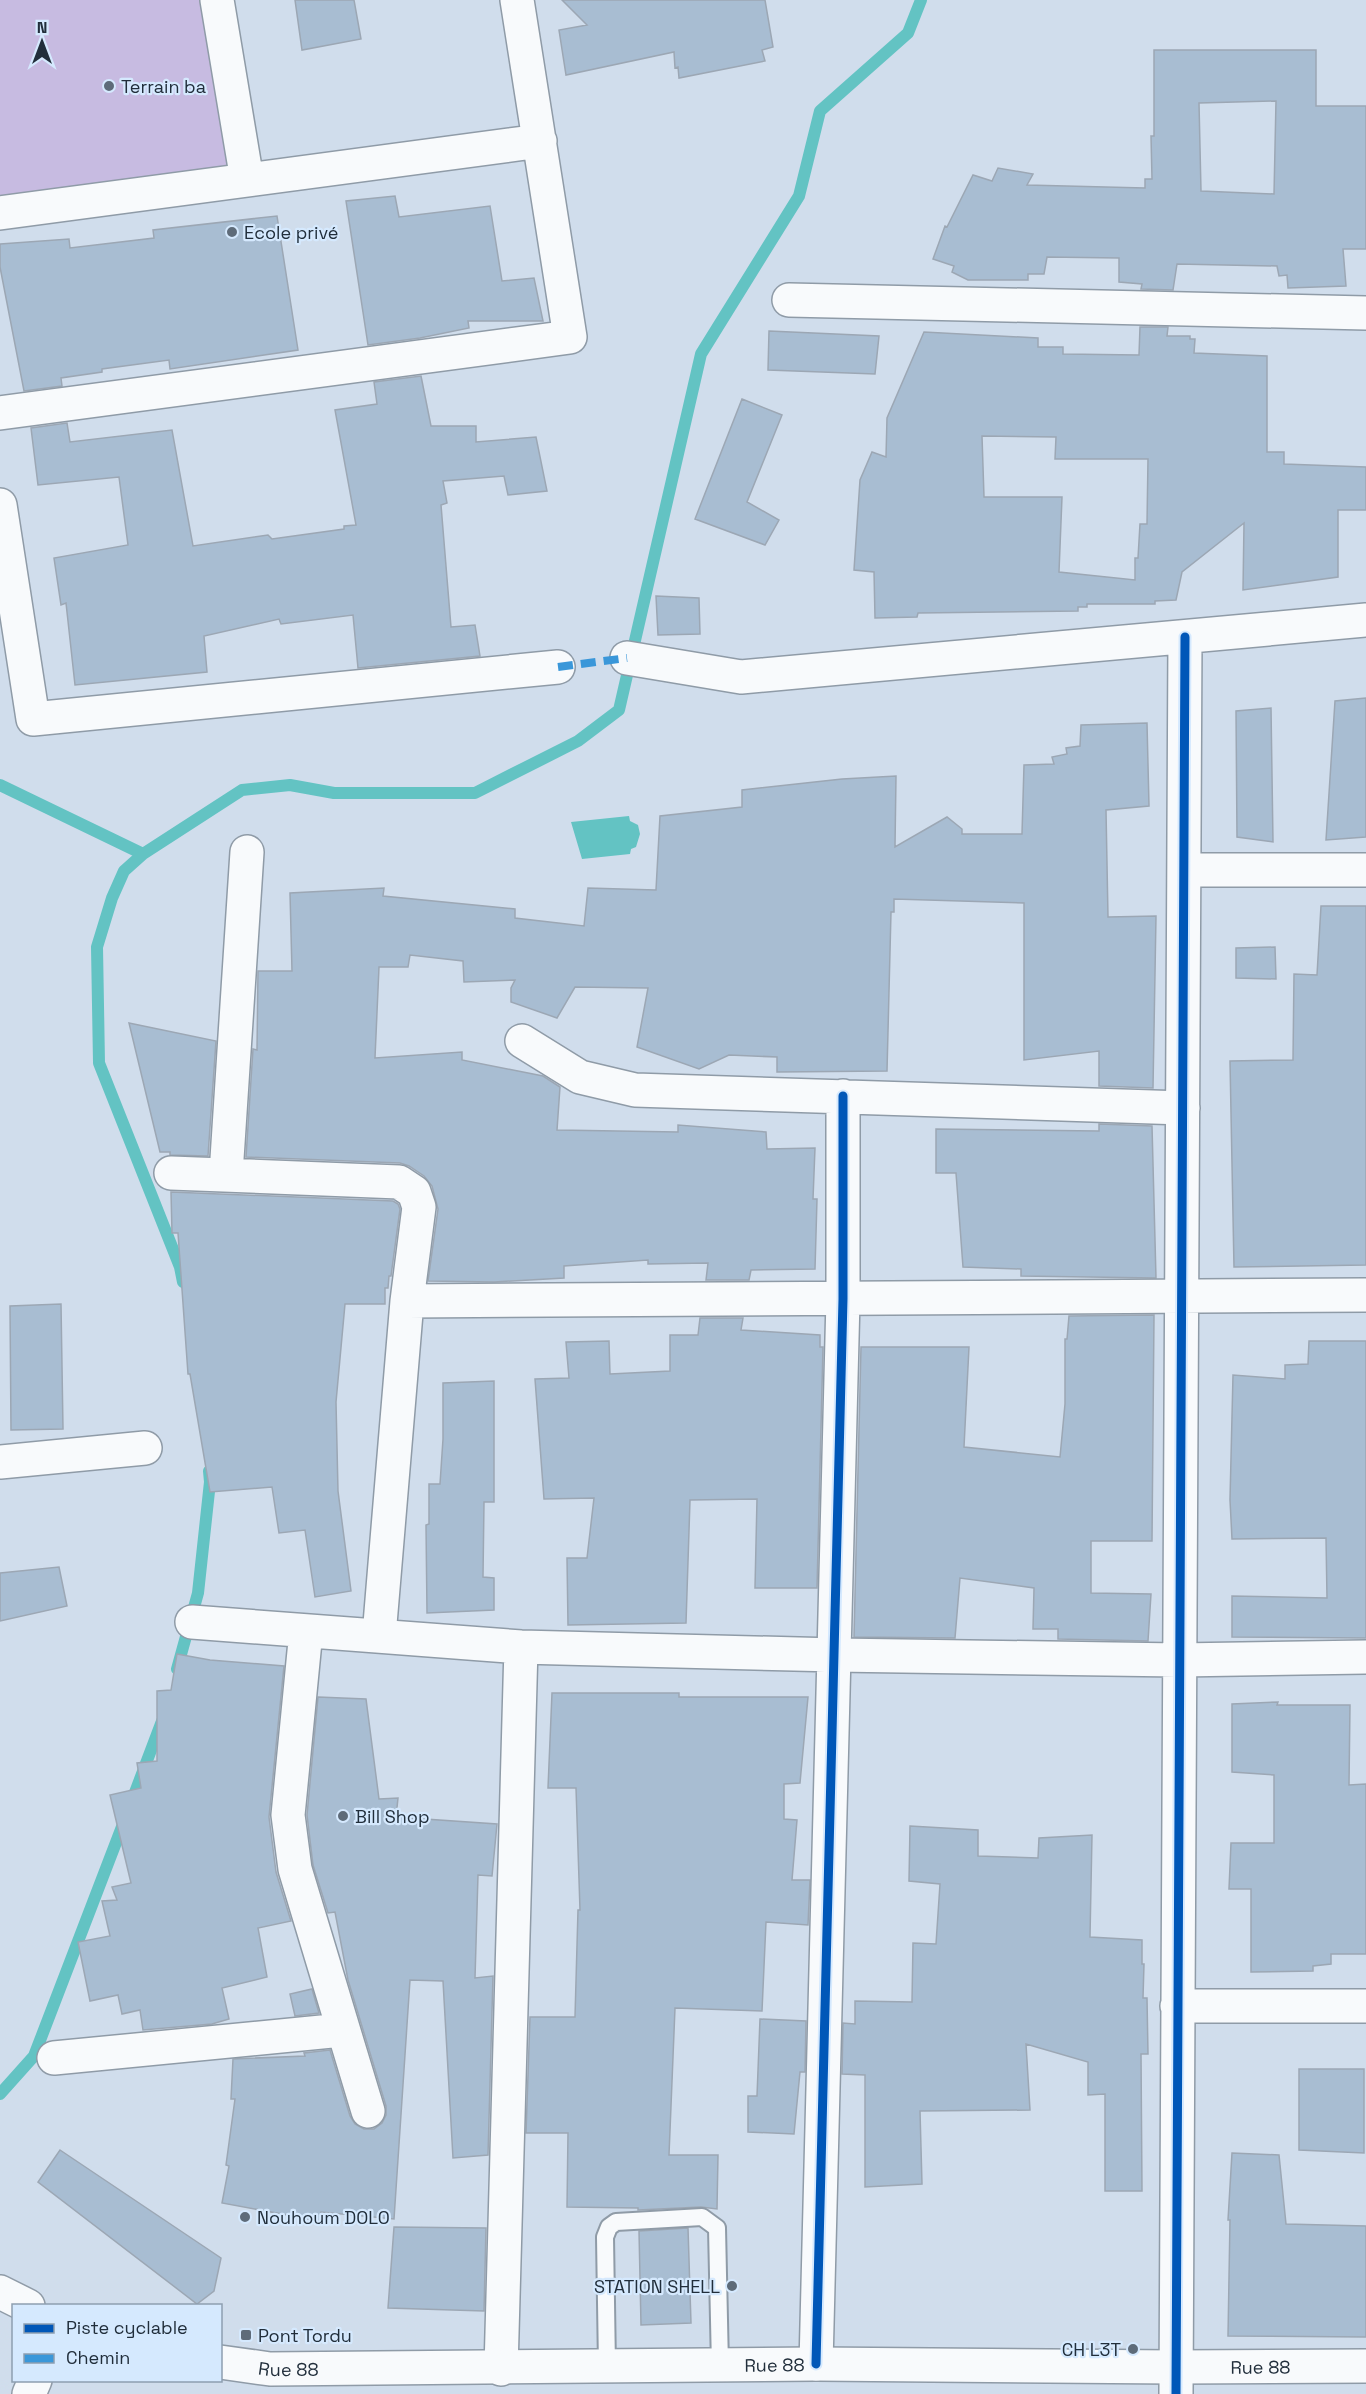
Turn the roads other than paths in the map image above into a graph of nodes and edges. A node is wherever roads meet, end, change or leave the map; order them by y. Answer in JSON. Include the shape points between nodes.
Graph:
{"nodes":[{"id":1,"x":217,"y":0,"type":"edge"},
{"id":2,"x":517,"y":0,"type":"edge"},
{"id":3,"x":540,"y":141,"type":"junction"},
{"id":4,"x":248,"y":180,"type":"junction"},
{"id":5,"x":0,"y":213,"type":"edge"},
{"id":6,"x":789,"y":300,"type":"dead end"},
{"id":7,"x":1366,"y":313,"type":"edge"},
{"id":8,"x":0,"y":413,"type":"edge"},
{"id":9,"x":0,"y":505,"type":"edge"},
{"id":10,"x":1366,"y":620,"type":"edge"},
{"id":11,"x":1185,"y":637,"type":"junction"},
{"id":12,"x":627,"y":658,"type":"dead end"},
{"id":13,"x":558,"y":667,"type":"dead end"},
{"id":14,"x":247,"y":852,"type":"dead end"},
{"id":15,"x":1184,"y":870,"type":"junction"},
{"id":16,"x":1366,"y":870,"type":"edge"},
{"id":17,"x":522,"y":1041,"type":"dead end"},
{"id":18,"x":843,"y":1096,"type":"junction"},
{"id":19,"x":1183,"y":1108,"type":"junction"},
{"id":20,"x":171,"y":1173,"type":"dead end"},
{"id":21,"x":226,"y":1174,"type":"junction"},
{"id":22,"x":1366,"y":1295,"type":"edge"},
{"id":23,"x":1182,"y":1297,"type":"junction"},
{"id":24,"x":843,"y":1299,"type":"junction"},
{"id":25,"x":407,"y":1301,"type":"junction"},
{"id":26,"x":145,"y":1448,"type":"dead end"},
{"id":27,"x":0,"y":1462,"type":"edge"},
{"id":28,"x":192,"y":1622,"type":"dead end"},
{"id":29,"x":306,"y":1631,"type":"junction"},
{"id":30,"x":380,"y":1636,"type":"junction"},
{"id":31,"x":521,"y":1647,"type":"junction"},
{"id":32,"x":836,"y":1655,"type":"junction"},
{"id":33,"x":1366,"y":1657,"type":"edge"},
{"id":34,"x":1179,"y":1660,"type":"junction"},
{"id":35,"x":1178,"y":2006,"type":"junction"},
{"id":36,"x":1366,"y":2006,"type":"edge"},
{"id":37,"x":342,"y":2030,"type":"junction"},
{"id":38,"x":54,"y":2058,"type":"dead end"},
{"id":39,"x":368,"y":2111,"type":"dead end"},
{"id":40,"x":0,"y":2292,"type":"edge"},
{"id":41,"x":24,"y":2304,"type":"edge"},
{"id":42,"x":222,"y":2362,"type":"edge"},
{"id":43,"x":816,"y":2364,"type":"junction"},
{"id":44,"x":720,"y":2366,"type":"junction"},
{"id":45,"x":1366,"y":2366,"type":"edge"},
{"id":46,"x":607,"y":2367,"type":"junction"},
{"id":47,"x":501,"y":2369,"type":"junction"},
{"id":48,"x":1176,"y":2381,"type":"edge"}],
"edges":[{"from":1,"to":4,"type":"street"},
{"from":2,"to":3,"type":"street"},
{"from":3,"to":4,"type":"street"},
{"from":3,"to":8,"type":"street","via":[[570,337]]},
{"from":4,"to":5,"type":"street"},
{"from":6,"to":7,"type":"street"},
{"from":9,"to":13,"type":"street","via":[[33,718]]},
{"from":10,"to":11,"type":"street"},
{"from":11,"to":12,"type":"street","via":[[741,677]]},
{"from":11,"to":15,"type":"street"},
{"from":14,"to":21,"type":"street"},
{"from":15,"to":16,"type":"street"},
{"from":15,"to":19,"type":"street"},
{"from":17,"to":18,"type":"street","via":[[580,1077],[635,1090]]},
{"from":18,"to":19,"type":"street"},
{"from":18,"to":24,"type":"street"},
{"from":19,"to":23,"type":"street"},
{"from":20,"to":21,"type":"street"},
{"from":21,"to":25,"type":"street","via":[[399,1182],[414,1192],[419,1207]]},
{"from":22,"to":23,"type":"street"},
{"from":23,"to":24,"type":"street"},
{"from":23,"to":34,"type":"street"},
{"from":24,"to":25,"type":"street"},
{"from":24,"to":32,"type":"street"},
{"from":25,"to":30,"type":"street"},
{"from":26,"to":27,"type":"street"},
{"from":28,"to":29,"type":"street"},
{"from":29,"to":30,"type":"street"},
{"from":29,"to":37,"type":"street","via":[[288,1815],[295,1869]]},
{"from":30,"to":31,"type":"street"},
{"from":31,"to":32,"type":"street"},
{"from":31,"to":47,"type":"street"},
{"from":32,"to":34,"type":"street"},
{"from":32,"to":43,"type":"street"},
{"from":33,"to":34,"type":"street"},
{"from":34,"to":35,"type":"street"},
{"from":35,"to":36,"type":"street"},
{"from":35,"to":48,"type":"street"},
{"from":37,"to":38,"type":"street"},
{"from":37,"to":39,"type":"street"},
{"from":40,"to":41,"type":"street"},
{"from":42,"to":47,"type":"street","name":"Rue 88","via":[[270,2369]]},
{"from":43,"to":44,"type":"street","name":"Rue 88"},
{"from":43,"to":48,"type":"street","name":"Rue 88"},
{"from":44,"to":46,"type":"street","name":"Rue 88"},
{"from":44,"to":46,"type":"lane","via":[[717,2229],[702,2217],[616,2222],[609,2227],[605,2237]]},
{"from":45,"to":48,"type":"street","name":"Rue 88"},
{"from":46,"to":47,"type":"street","name":"Rue 88"}]}
